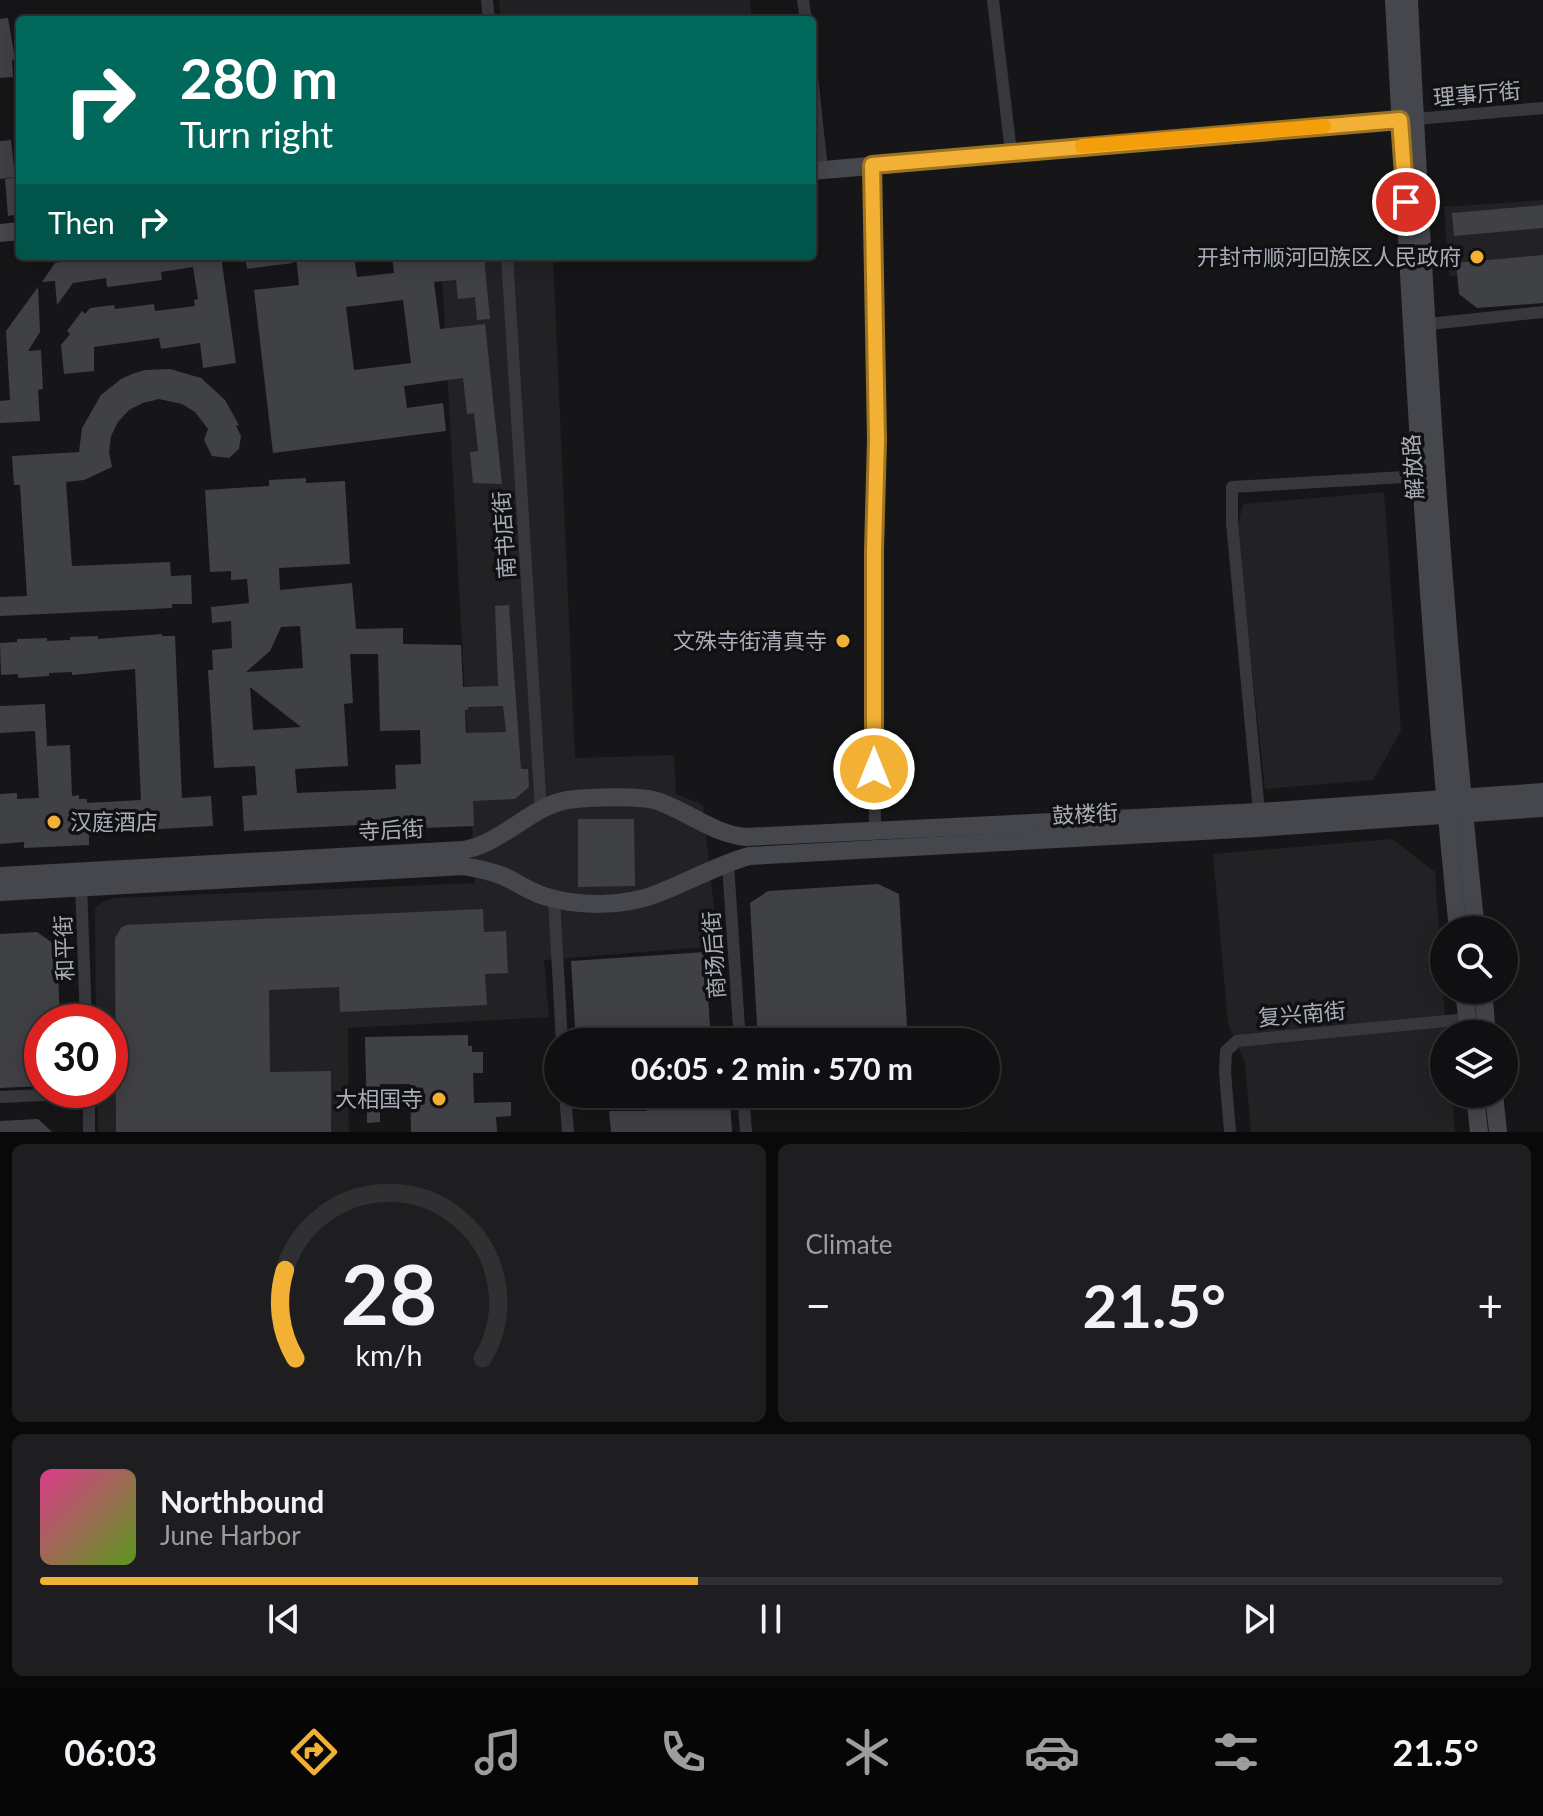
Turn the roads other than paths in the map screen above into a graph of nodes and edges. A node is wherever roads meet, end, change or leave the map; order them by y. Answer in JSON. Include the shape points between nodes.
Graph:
{"nodes":[{"id":1,"x":993,"y":0,"type":"edge"},
{"id":2,"x":1394,"y":0,"type":"edge"},
{"id":3,"x":1409,"y":0,"type":"edge"},
{"id":4,"x":1543,"y":108,"type":"edge"},
{"id":5,"x":1408,"y":119,"type":"junction"},
{"id":6,"x":1011,"y":152,"type":"junction"},
{"id":7,"x":872,"y":165,"type":"junction"},
{"id":8,"x":817,"y":170,"type":"edge"},
{"id":9,"x":507,"y":260,"type":"edge"},
{"id":10,"x":1543,"y":312,"type":"edge"},
{"id":11,"x":1429,"y":324,"type":"junction"},
{"id":12,"x":1422,"y":476,"type":"junction"},
{"id":13,"x":1543,"y":792,"type":"edge"},
{"id":14,"x":1454,"y":807,"type":"junction"},
{"id":15,"x":1543,"y":808,"type":"edge"},
{"id":16,"x":541,"y":811,"type":"junction"},
{"id":17,"x":1259,"y":812,"type":"junction"},
{"id":18,"x":875,"y":831,"type":"junction"},
{"id":19,"x":764,"y":837,"type":"joint"},
{"id":20,"x":728,"y":865,"type":"junction"},
{"id":21,"x":0,"y":876,"type":"edge"},
{"id":22,"x":81,"y":880,"type":"junction"},
{"id":23,"x":0,"y":892,"type":"edge"},
{"id":24,"x":554,"y":898,"type":"junction"},
{"id":25,"x":1458,"y":916,"type":"edge"},
{"id":26,"x":1473,"y":916,"type":"edge"},
{"id":27,"x":85,"y":1004,"type":"edge"},
{"id":28,"x":561,"y":1028,"type":"edge"},
{"id":29,"x":739,"y":1028,"type":"edge"},
{"id":30,"x":1430,"y":1028,"type":"edge"},
{"id":31,"x":24,"y":1095,"type":"edge"},
{"id":32,"x":0,"y":1097,"type":"edge"},
{"id":33,"x":89,"y":1108,"type":"edge"},
{"id":34,"x":566,"y":1108,"type":"edge"},
{"id":35,"x":744,"y":1108,"type":"edge"},
{"id":36,"x":1476,"y":1108,"type":"edge"},
{"id":37,"x":1495,"y":1108,"type":"edge"},
{"id":38,"x":89,"y":1132,"type":"edge"},
{"id":39,"x":568,"y":1132,"type":"edge"},
{"id":40,"x":746,"y":1132,"type":"edge"},
{"id":41,"x":1230,"y":1132,"type":"edge"},
{"id":42,"x":1479,"y":1132,"type":"edge"},
{"id":43,"x":1498,"y":1132,"type":"edge"}],
"edges":[{"from":1,"to":6,"type":"street"},
{"from":2,"to":5,"type":"street","name":"解放路"},
{"from":3,"to":5,"type":"street","name":"解放路"},
{"from":4,"to":5,"type":"street","name":"理事厅街"},
{"from":5,"to":6,"type":"street"},
{"from":5,"to":11,"type":"street","name":"解放路"},
{"from":5,"to":12,"type":"street","name":"解放路"},
{"from":6,"to":7,"type":"street"},
{"from":7,"to":8,"type":"street"},
{"from":7,"to":18,"type":"street"},
{"from":9,"to":16,"type":"street","name":"南书店街"},
{"from":10,"to":11,"type":"street"},
{"from":11,"to":14,"type":"street","name":"解放路"},
{"from":12,"to":14,"type":"street","name":"解放路"},
{"from":12,"to":17,"type":"street","via":[[1232,487]]},
{"from":13,"to":14,"type":"street"},
{"from":14,"to":15,"type":"street"},
{"from":14,"to":17,"type":"street","name":"鼓楼街"},
{"from":14,"to":20,"type":"street","name":"鼓楼街","via":[[749,856]]},
{"from":14,"to":25,"type":"street","name":"解放路"},
{"from":14,"to":26,"type":"street","name":"解放路"},
{"from":16,"to":19,"type":"street","name":"寺后街","via":[[569,800],[641,798],[664,803],[720,832]]},
{"from":16,"to":22,"type":"street","name":"寺后街","via":[[489,844],[463,850]]},
{"from":17,"to":18,"type":"street","name":"鼓楼街"},
{"from":18,"to":19,"type":"street","name":"鼓楼街"},
{"from":20,"to":24,"type":"street","name":"寺后街","via":[[634,901],[576,903]]},
{"from":20,"to":29,"type":"street","name":"商场后街"},
{"from":21,"to":22,"type":"street","name":"寺后街"},
{"from":22,"to":23,"type":"street","name":"寺后街"},
{"from":22,"to":24,"type":"street","name":"寺后街","via":[[464,866]]},
{"from":22,"to":27,"type":"street","name":"和平街"},
{"from":24,"to":28,"type":"street"},
{"from":30,"to":41,"type":"street","name":"复兴南街","via":[[1237,1041],[1226,1051]]},
{"from":31,"to":32,"type":"street"},
{"from":33,"to":38,"type":"street"},
{"from":34,"to":39,"type":"street"},
{"from":35,"to":40,"type":"street"},
{"from":36,"to":42,"type":"street"},
{"from":37,"to":43,"type":"street"}]}
